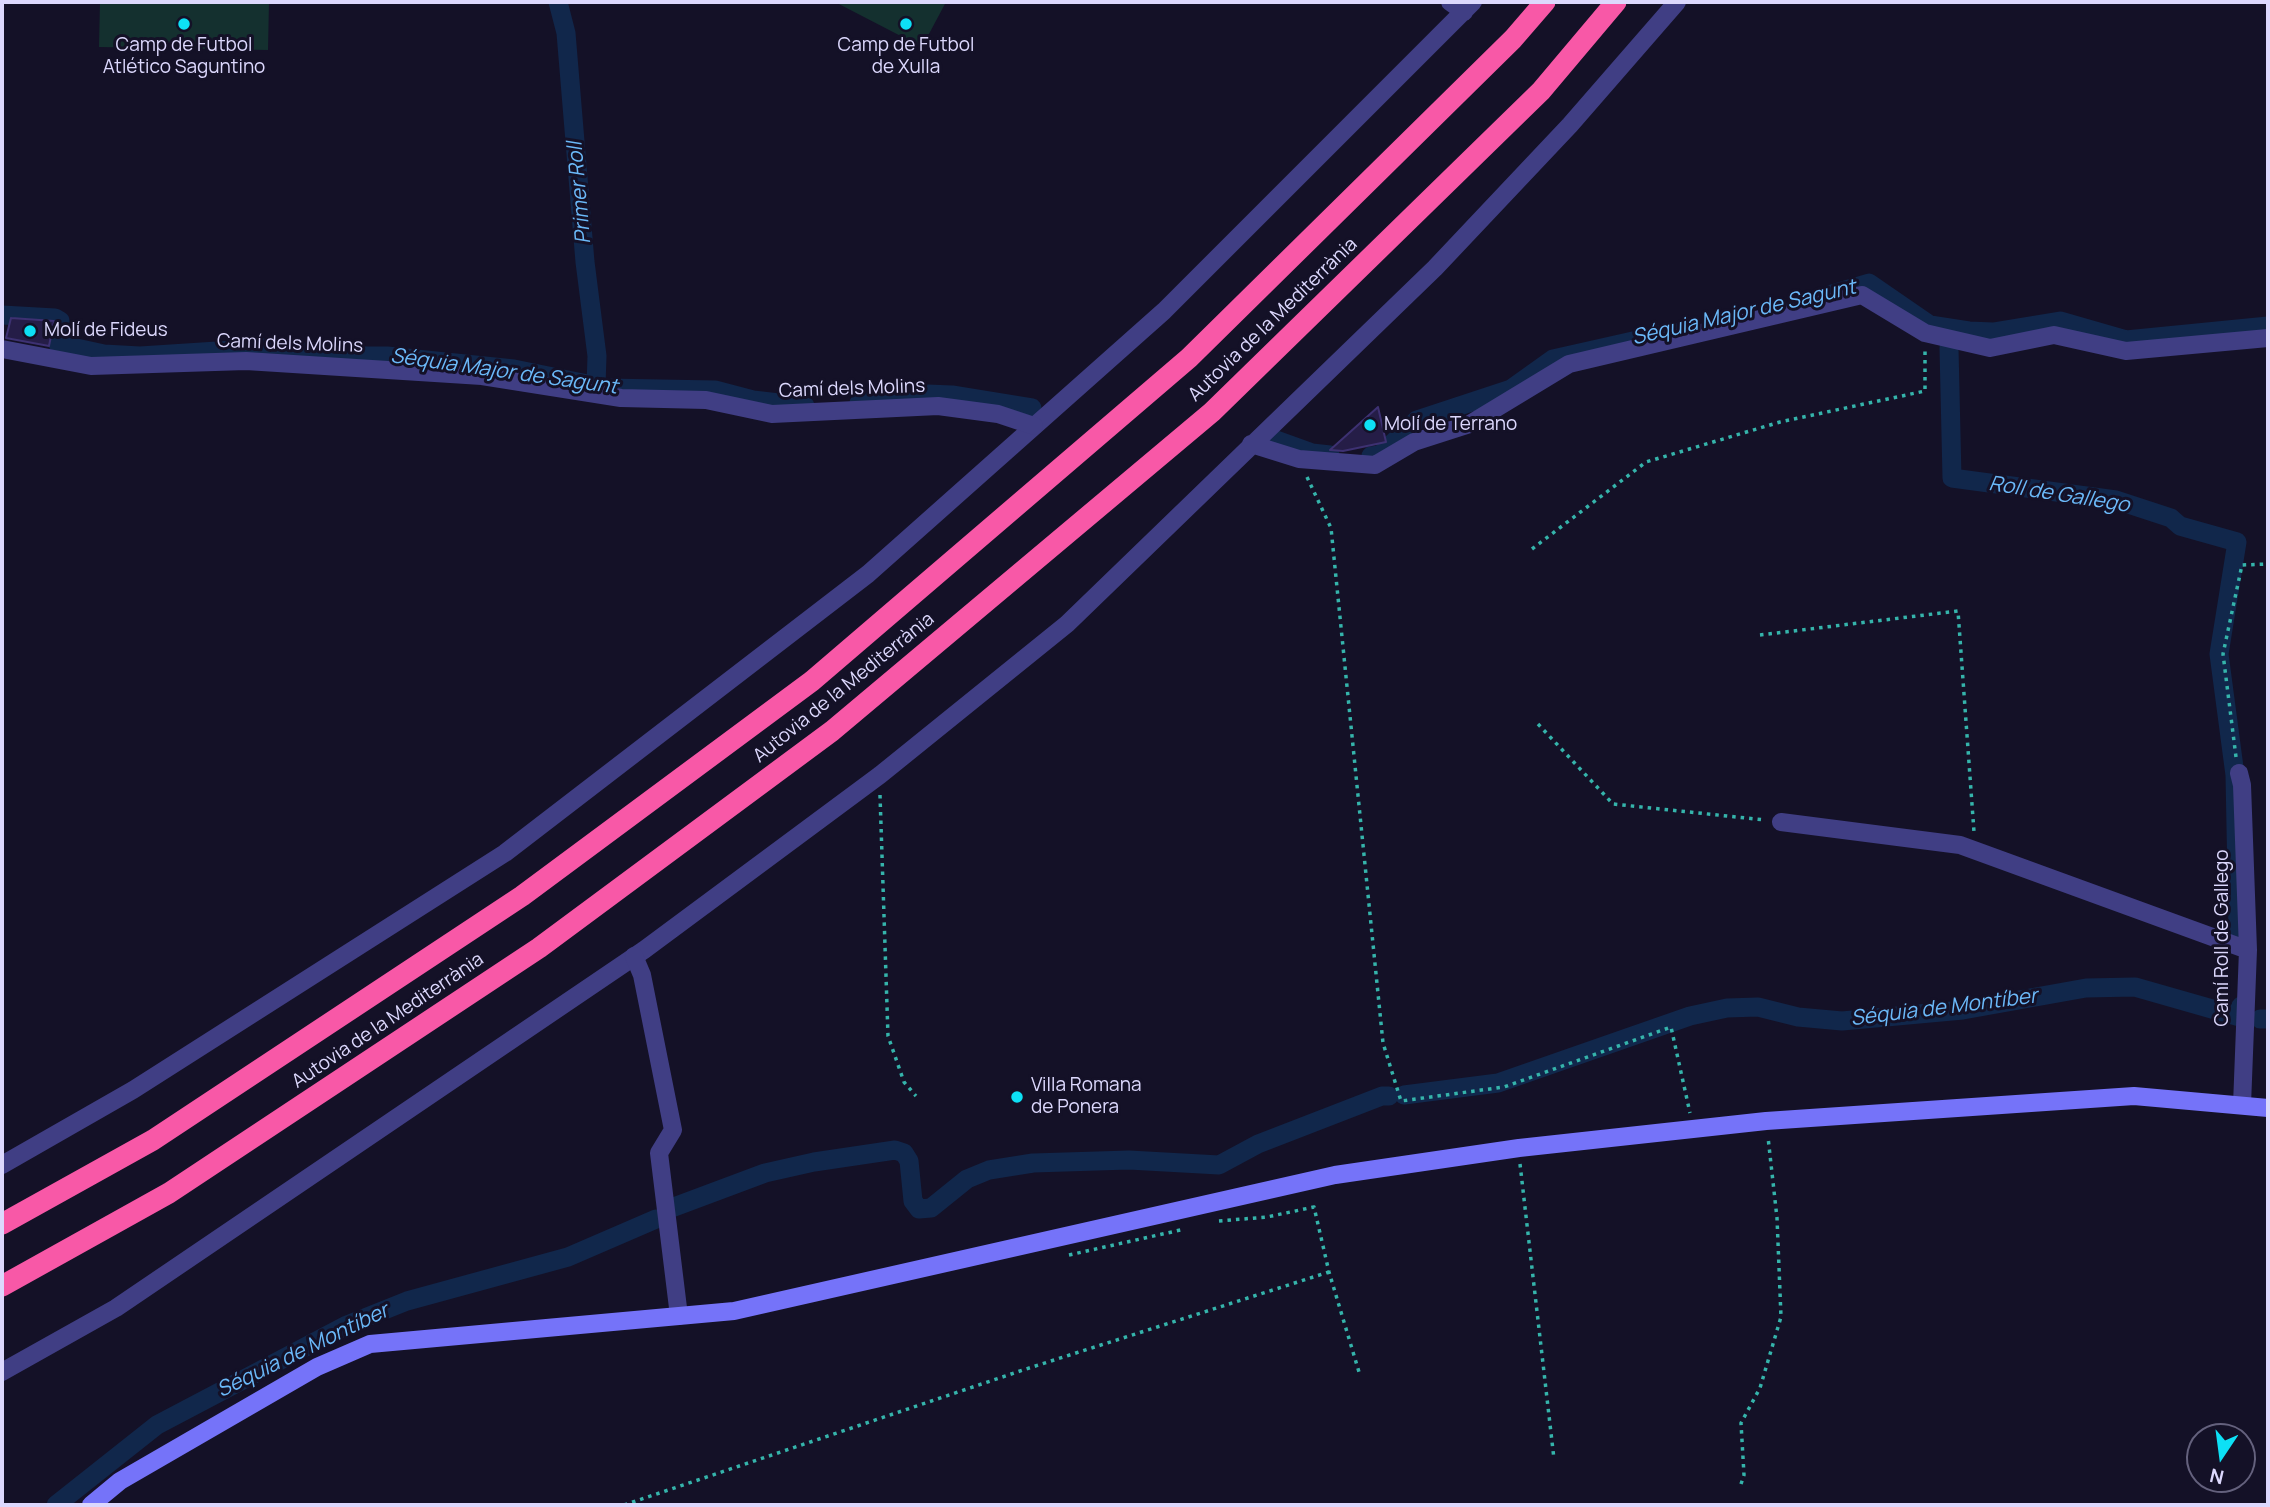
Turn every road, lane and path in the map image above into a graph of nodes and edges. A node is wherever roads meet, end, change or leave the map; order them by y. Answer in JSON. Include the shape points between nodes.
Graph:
{"nodes":[{"id":1,"x":1545,"y":2,"type":"edge"},
{"id":2,"x":1616,"y":2,"type":"edge"},
{"id":3,"x":1677,"y":2,"type":"edge"},
{"id":4,"x":1462,"y":5,"type":"edge"},
{"id":5,"x":1925,"y":333,"type":"junction"},
{"id":6,"x":2268,"y":338,"type":"edge"},
{"id":7,"x":2,"y":349,"type":"edge"},
{"id":8,"x":1034,"y":426,"type":"junction"},
{"id":9,"x":1251,"y":444,"type":"junction"},
{"id":10,"x":1299,"y":459,"type":"junction"},
{"id":11,"x":1532,"y":549,"type":"dead end"},
{"id":12,"x":2268,"y":564,"type":"edge"},
{"id":13,"x":1760,"y":635,"type":"dead end"},
{"id":14,"x":1538,"y":724,"type":"dead end"},
{"id":15,"x":2239,"y":772,"type":"joint"},
{"id":16,"x":880,"y":775,"type":"junction"},
{"id":17,"x":1781,"y":822,"type":"joint"},
{"id":18,"x":1976,"y":851,"type":"junction"},
{"id":19,"x":2248,"y":950,"type":"junction"},
{"id":20,"x":634,"y":956,"type":"junction"},
{"id":21,"x":916,"y":1096,"type":"dead end"},
{"id":22,"x":2242,"y":1105,"type":"junction"},
{"id":23,"x":2268,"y":1108,"type":"edge"},
{"id":24,"x":1766,"y":1121,"type":"junction"},
{"id":25,"x":1693,"y":1129,"type":"junction"},
{"id":26,"x":1519,"y":1148,"type":"junction"},
{"id":27,"x":2,"y":1165,"type":"edge"},
{"id":28,"x":1210,"y":1222,"type":"dead end"},
{"id":29,"x":2,"y":1224,"type":"edge"},
{"id":30,"x":1197,"y":1226,"type":"dead end"},
{"id":31,"x":1067,"y":1256,"type":"dead end"},
{"id":32,"x":1329,"y":1272,"type":"junction"},
{"id":33,"x":2,"y":1286,"type":"edge"},
{"id":34,"x":679,"y":1316,"type":"junction"},
{"id":35,"x":2,"y":1371,"type":"edge"},
{"id":36,"x":1359,"y":1372,"type":"dead end"},
{"id":37,"x":1554,"y":1459,"type":"dead end"},
{"id":38,"x":1741,"y":1484,"type":"dead end"},
{"id":39,"x":92,"y":1505,"type":"edge"},
{"id":40,"x":624,"y":1505,"type":"edge"}],
"edges":[{"from":1,"to":29,"type":"highway","name":"Autovia de la Mediterrània","via":[[1513,39],[1189,358],[812,681],[522,896],[153,1140]]},
{"from":2,"to":33,"type":"highway","name":"Autovia de la Mediterrània","via":[[1541,91],[1212,412],[832,731],[539,948],[169,1193]]},
{"from":3,"to":9,"type":"street","via":[[1570,125],[1435,268]]},
{"from":4,"to":8,"type":"street","via":[[1164,311]]},
{"from":5,"to":6,"type":"street","via":[[1990,348],[2054,335],[2126,351]]},
{"from":5,"to":10,"type":"street","via":[[1862,295],[1569,363],[1469,424],[1414,442],[1375,465]]},
{"from":5,"to":11,"type":"path","via":[[1925,391],[1780,422],[1646,462]]},
{"from":7,"to":8,"type":"street","name":"Camí dels Molins","via":[[92,366],[246,361],[482,376],[621,398],[706,400],[772,414],[938,406],[998,414]]},
{"from":8,"to":27,"type":"street","via":[[868,574],[505,853],[133,1090]]},
{"from":9,"to":10,"type":"street"},
{"from":9,"to":16,"type":"street","via":[[1067,624]]},
{"from":10,"to":25,"type":"path","via":[[1331,528],[1383,1043],[1401,1101],[1504,1087],[1671,1027]]},
{"from":12,"to":15,"type":"path","via":[[2242,565],[2223,653]]},
{"from":13,"to":18,"type":"path","via":[[1958,611]]},
{"from":14,"to":17,"type":"path","via":[[1613,804]]},
{"from":15,"to":19,"type":"street","name":"Camí Roll de Gallego"},
{"from":16,"to":20,"type":"street"},
{"from":16,"to":21,"type":"path","via":[[888,1036],[904,1082]]},
{"from":17,"to":18,"type":"street","via":[[1960,845]]},
{"from":18,"to":19,"type":"street"},
{"from":19,"to":22,"type":"street","name":"Camí Roll de Gallego"},
{"from":20,"to":34,"type":"street","via":[[642,975],[673,1130],[659,1153]]},
{"from":20,"to":35,"type":"street","via":[[116,1308]]},
{"from":22,"to":23,"type":"main road"},
{"from":22,"to":24,"type":"main road","via":[[2134,1096]]},
{"from":24,"to":25,"type":"main road"},
{"from":24,"to":38,"type":"path","via":[[1777,1218],[1781,1317],[1760,1388],[1741,1423]]},
{"from":25,"to":26,"type":"main road"},
{"from":26,"to":34,"type":"main road","via":[[1335,1175],[782,1302]]},
{"from":26,"to":37,"type":"path"},
{"from":28,"to":32,"type":"path","via":[[1314,1207]]},
{"from":30,"to":31,"type":"path"},
{"from":32,"to":36,"type":"path"},
{"from":32,"to":40,"type":"path"},
{"from":34,"to":39,"type":"main road","via":[[370,1344],[317,1367],[143,1467]]}]}
